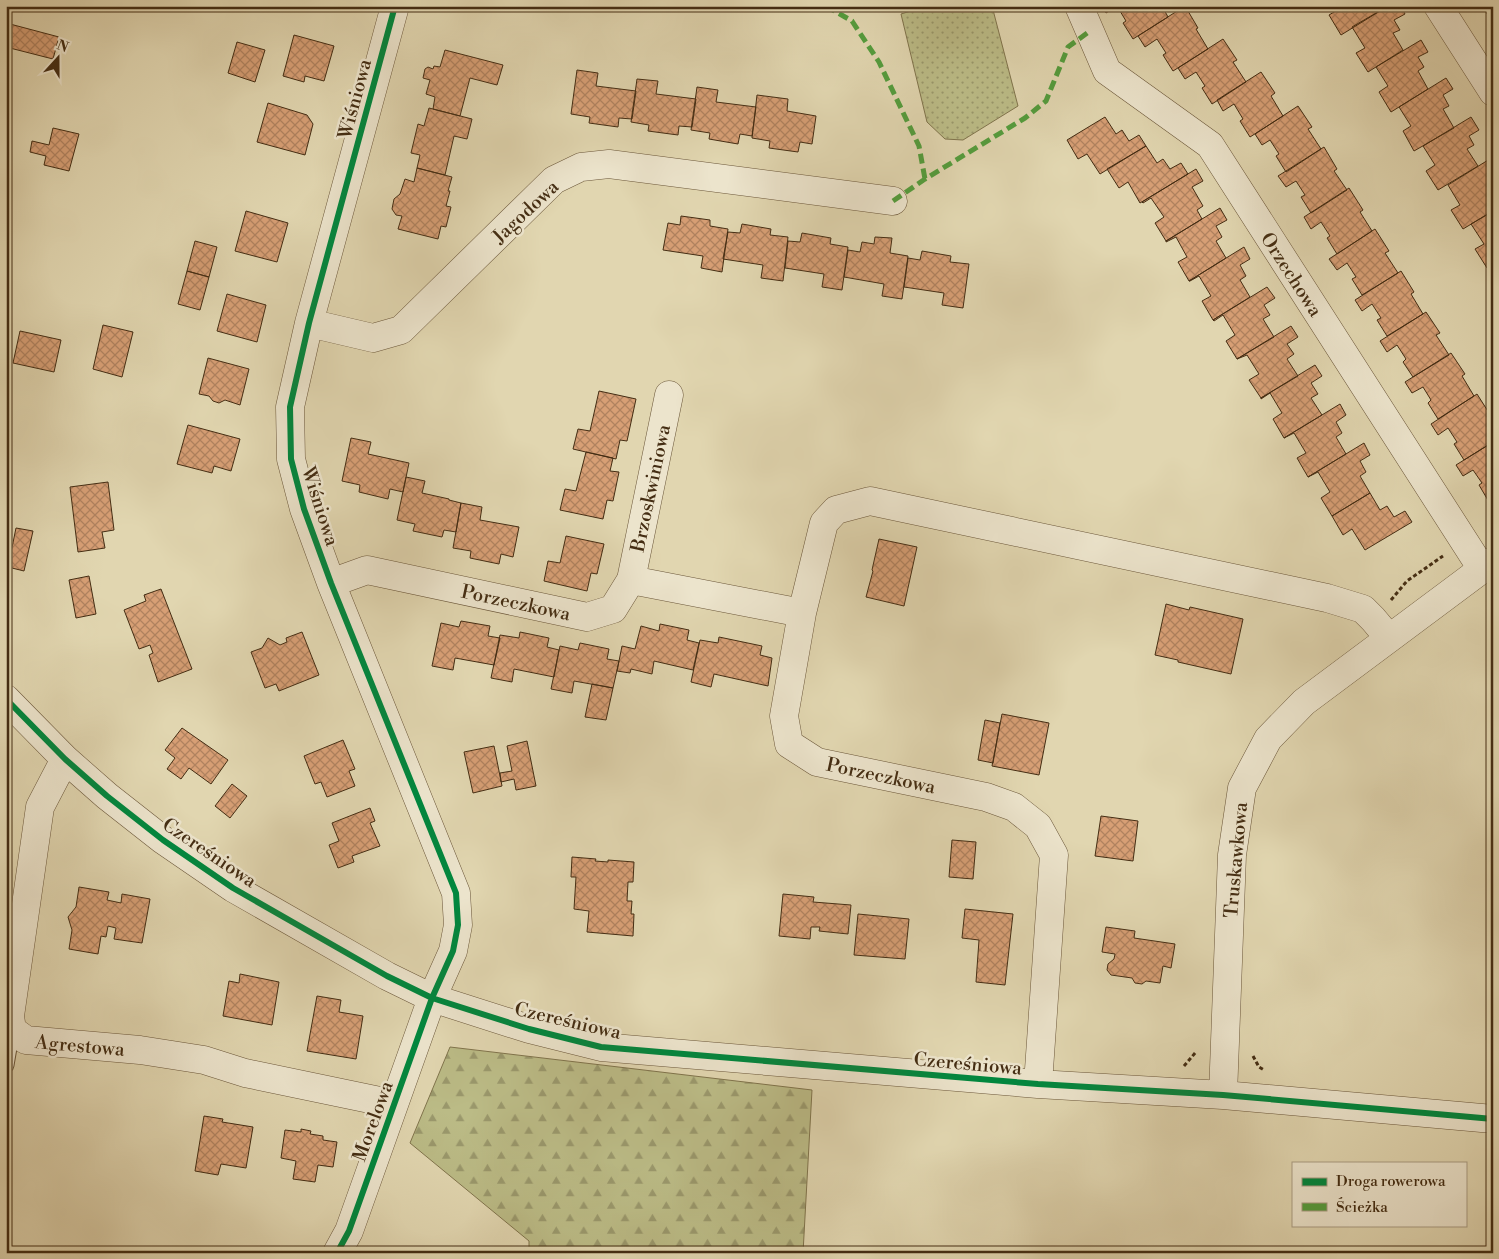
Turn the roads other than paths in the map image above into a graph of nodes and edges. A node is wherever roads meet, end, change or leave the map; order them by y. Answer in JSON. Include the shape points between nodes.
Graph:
{"nodes":[{"id":1,"x":395,"y":6,"type":"edge"},
{"id":2,"x":1080,"y":6,"type":"edge"},
{"id":3,"x":1438,"y":6,"type":"edge"},
{"id":4,"x":1493,"y":92,"type":"edge"},
{"id":5,"x":893,"y":201,"type":"dead end"},
{"id":6,"x":309,"y":323,"type":"junction"},
{"id":7,"x":669,"y":395,"type":"dead end"},
{"id":8,"x":1487,"y":565,"type":"edge"},
{"id":9,"x":631,"y":580,"type":"junction"},
{"id":10,"x":331,"y":584,"type":"junction"},
{"id":11,"x":802,"y":613,"type":"junction"},
{"id":12,"x":1381,"y":629,"type":"junction"},
{"id":13,"x":6,"y":699,"type":"edge"},
{"id":14,"x":65,"y":759,"type":"junction"},
{"id":15,"x":432,"y":998,"type":"junction"},
{"id":16,"x":12,"y":1030,"type":"junction"},
{"id":17,"x":6,"y":1065,"type":"edge"},
{"id":18,"x":1038,"y":1084,"type":"junction"},
{"id":19,"x":1223,"y":1095,"type":"junction"},
{"id":20,"x":394,"y":1104,"type":"junction"},
{"id":21,"x":1493,"y":1118,"type":"edge"},
{"id":22,"x":337,"y":1253,"type":"edge"}],
"edges":[{"from":1,"to":6,"type":"street","name":"Wiśniowa"},
{"from":2,"to":8,"type":"street","name":"Orzechowa","via":[[1106,71],[1210,145],[1464,541]]},
{"from":3,"to":4,"type":"street"},
{"from":5,"to":6,"type":"street","name":"Jagodowa","via":[[609,164],[581,167],[554,180],[401,330],[373,338]]},
{"from":6,"to":10,"type":"street","name":"Wiśniowa","via":[[290,408],[291,459],[304,509]]},
{"from":7,"to":9,"type":"street","name":"Brzoskwiniowa"},
{"from":8,"to":12,"type":"street","name":"Truskawkowa"},
{"from":9,"to":10,"type":"street","name":"Porzeczkowa","via":[[614,609],[587,617],[366,570]]},
{"from":9,"to":11,"type":"street"},
{"from":10,"to":15,"type":"street","name":"Wiśniowa","via":[[456,893],[458,925],[453,951]]},
{"from":11,"to":12,"type":"street","via":[[824,523],[836,510],[870,501],[1327,598],[1362,609]]},
{"from":11,"to":18,"type":"street","name":"Porzeczkowa","via":[[784,716],[788,744],[817,762],[986,797],[1014,807],[1038,826],[1054,855]]},
{"from":12,"to":19,"type":"street","name":"Truskawkowa","via":[[1268,739],[1242,788],[1232,855]]},
{"from":13,"to":14,"type":"street","name":"Czereśniowa"},
{"from":14,"to":15,"type":"street","name":"Czereśniowa","via":[[163,840],[233,888],[387,976]]},
{"from":14,"to":16,"type":"street","name":"Agrestowa","via":[[40,807],[10,1016]]},
{"from":15,"to":18,"type":"street","name":"Czereśniowa","via":[[601,1047]]},
{"from":15,"to":20,"type":"street","name":"Morelowa"},
{"from":16,"to":17,"type":"lane"},
{"from":16,"to":20,"type":"street","name":"Agrestowa","via":[[26,1040],[140,1050],[204,1060],[245,1073]]},
{"from":18,"to":19,"type":"street","name":"Czereśniowa"},
{"from":19,"to":21,"type":"street","name":"Czereśniowa"},
{"from":20,"to":22,"type":"street","name":"Morelowa","via":[[349,1232]]}]}
